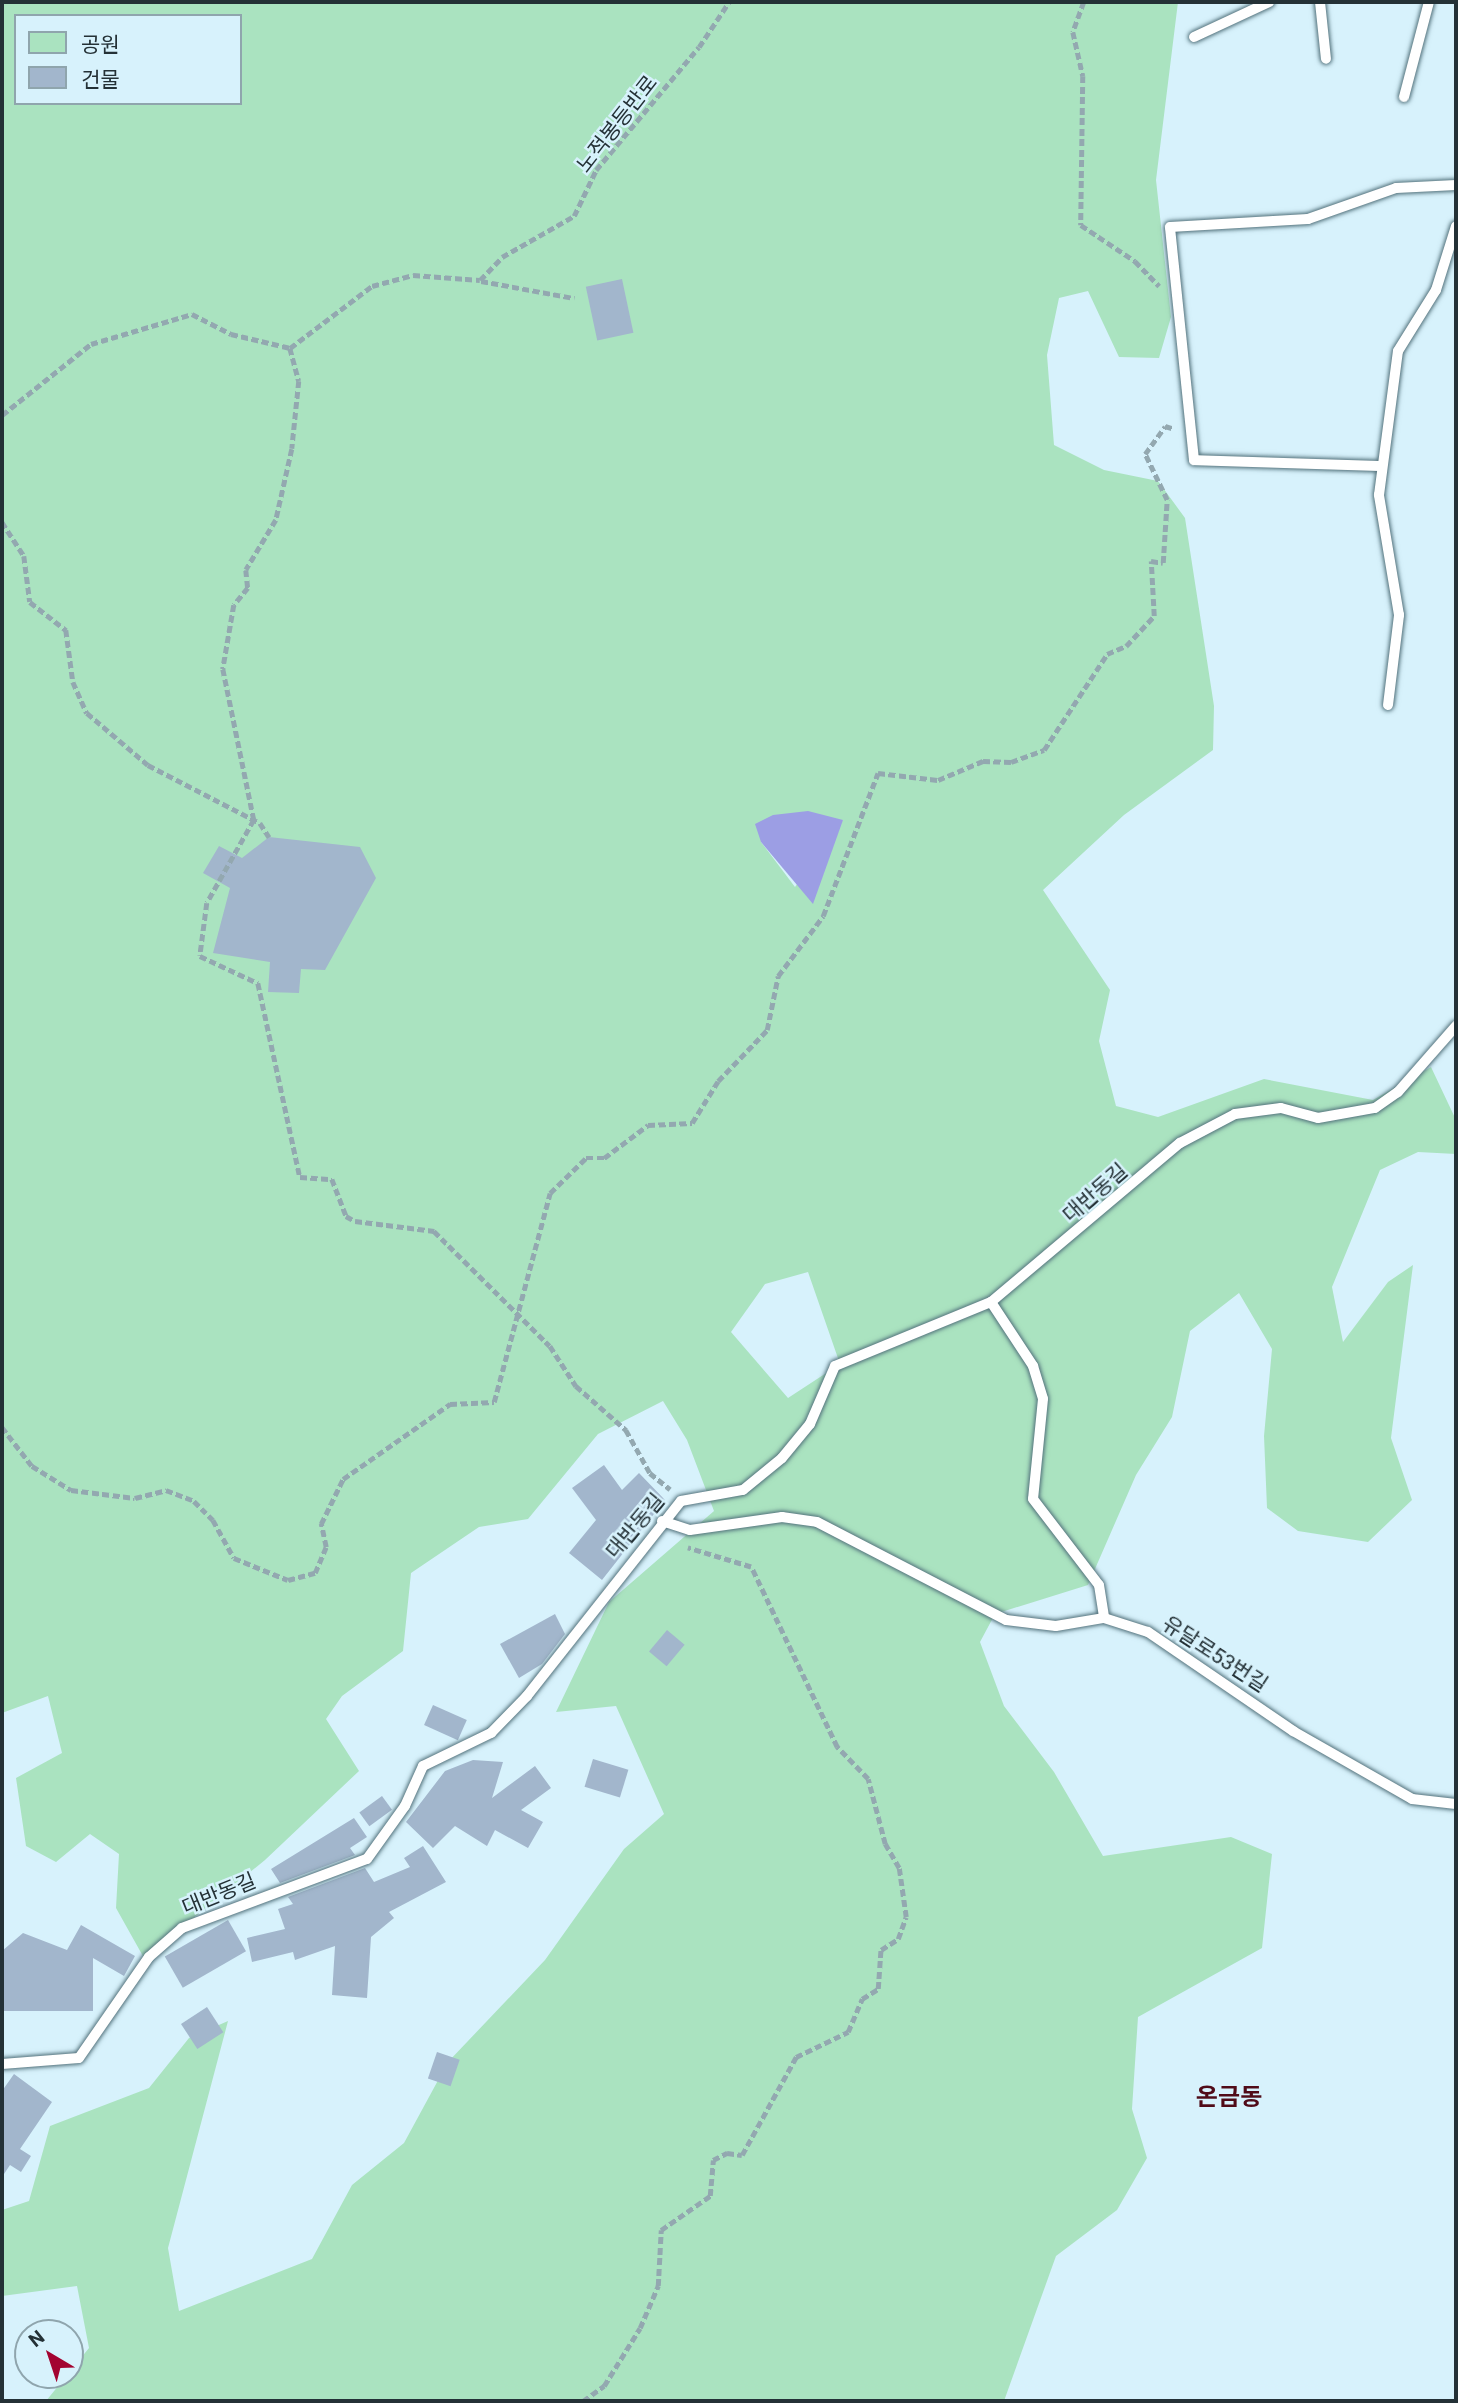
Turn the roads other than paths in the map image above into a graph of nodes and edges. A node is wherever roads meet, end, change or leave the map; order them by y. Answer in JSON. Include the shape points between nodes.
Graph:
{"nodes":[{"id":1,"x":1269,"y":2,"type":"edge"},
{"id":2,"x":1320,"y":2,"type":"edge"},
{"id":3,"x":1429,"y":2,"type":"edge"},
{"id":4,"x":1194,"y":37,"type":"dead end"},
{"id":5,"x":1326,"y":59,"type":"dead end"},
{"id":6,"x":1404,"y":97,"type":"dead end"},
{"id":7,"x":1456,"y":186,"type":"edge"},
{"id":8,"x":1456,"y":226,"type":"edge"},
{"id":9,"x":1382,"y":466,"type":"junction"},
{"id":10,"x":1388,"y":705,"type":"dead end"},
{"id":11,"x":1456,"y":1026,"type":"edge"},
{"id":12,"x":991,"y":1302,"type":"junction"},
{"id":13,"x":662,"y":1521,"type":"junction"},
{"id":14,"x":1104,"y":1618,"type":"junction"},
{"id":15,"x":1456,"y":1804,"type":"edge"},
{"id":16,"x":2,"y":2064,"type":"edge"}],
"edges":[{"from":1,"to":4,"type":"lane"},
{"from":2,"to":5,"type":"lane"},
{"from":3,"to":6,"type":"lane"},
{"from":7,"to":9,"type":"lane","via":[[1396,188],[1308,219],[1170,227],[1194,460]]},
{"from":8,"to":9,"type":"lane","via":[[1436,290],[1398,351]]},
{"from":9,"to":10,"type":"lane","via":[[1380,507],[1399,615]]},
{"from":11,"to":12,"type":"lane","name":"대반동길","via":[[1398,1092],[1375,1108],[1318,1118],[1281,1108],[1235,1114],[1180,1143]]},
{"from":12,"to":13,"type":"lane","name":"대반동길","via":[[835,1366],[810,1423],[782,1458],[743,1490],[683,1499]]},
{"from":12,"to":14,"type":"lane","via":[[1033,1366],[1044,1399],[1033,1499],[1099,1585]]},
{"from":13,"to":14,"type":"lane","name":"유달로53번길","via":[[690,1530],[782,1517],[817,1522],[1006,1620],[1056,1626]]},
{"from":13,"to":16,"type":"lane","name":"대반동길","via":[[527,1696],[491,1733],[423,1766],[399,1815],[367,1858],[182,1928],[149,1957],[79,2058]]},
{"from":14,"to":15,"type":"lane","name":"유달로53번길","via":[[1147,1632],[1293,1731],[1412,1799]]}]}
